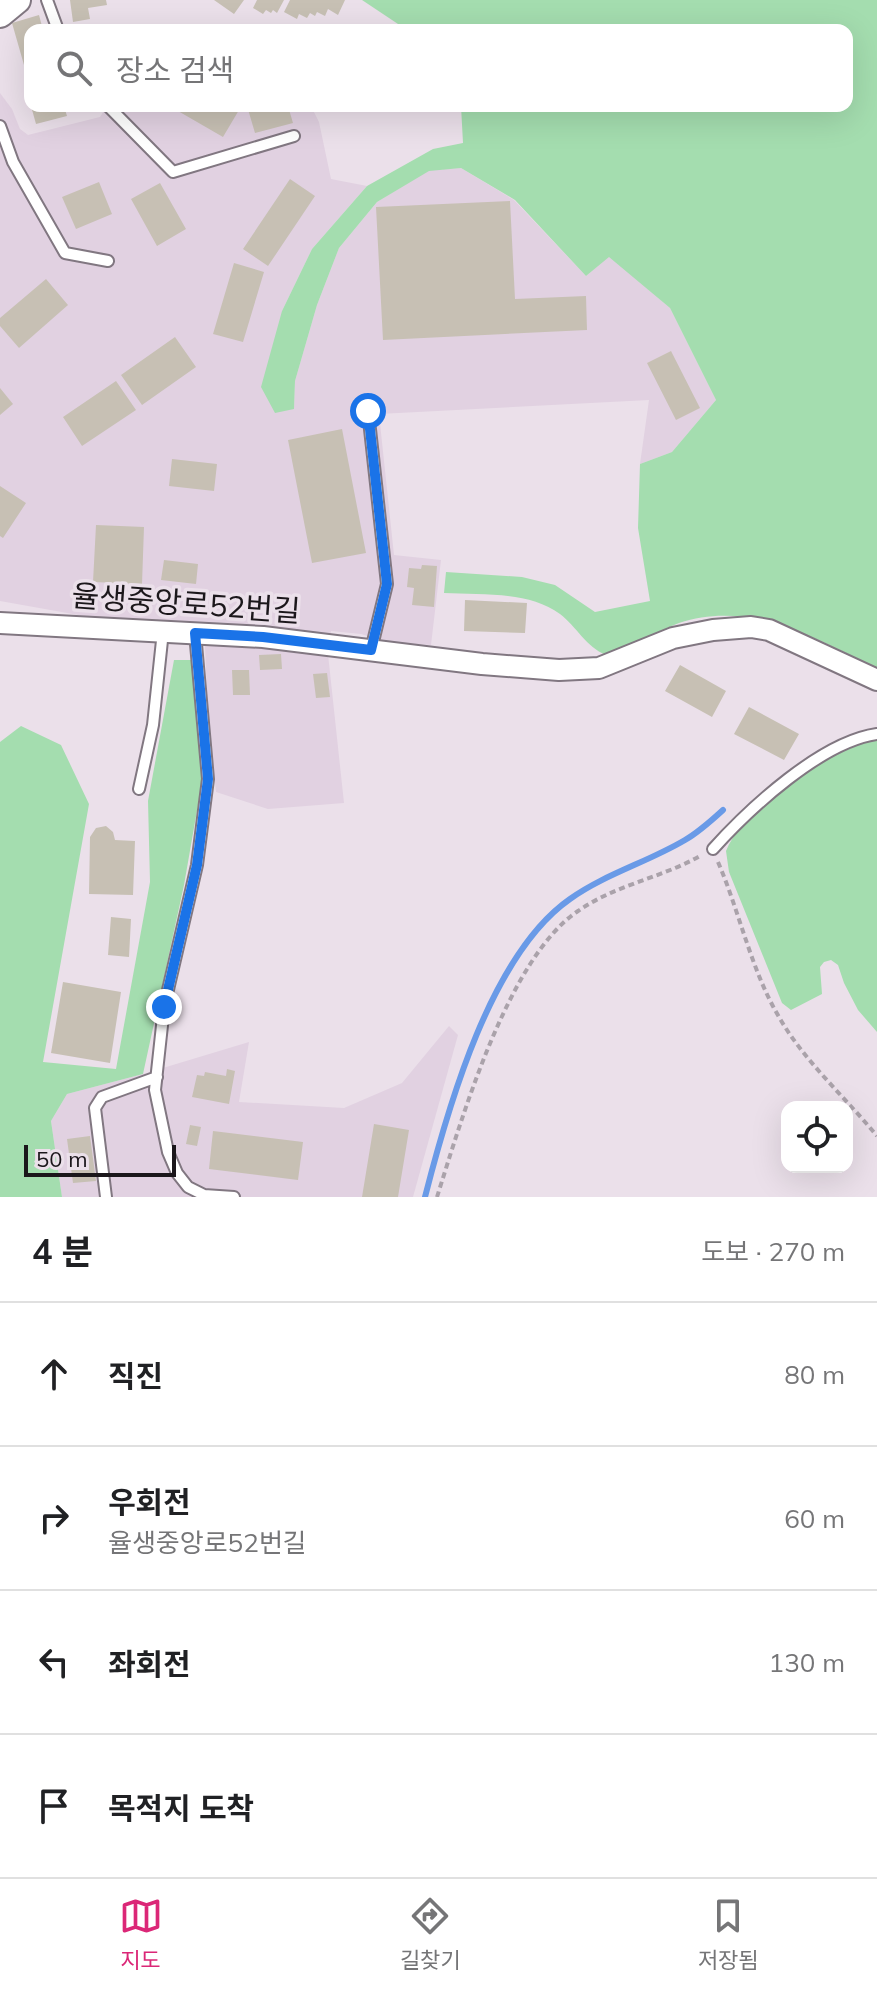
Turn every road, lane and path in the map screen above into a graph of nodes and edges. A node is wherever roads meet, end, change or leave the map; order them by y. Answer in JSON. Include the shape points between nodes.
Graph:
{"nodes":[{"id":1,"x":17,"y":0,"type":"edge"},
{"id":2,"x":47,"y":0,"type":"edge"},
{"id":3,"x":0,"y":14,"type":"edge"},
{"id":4,"x":56,"y":24,"type":"edge"},
{"id":5,"x":114,"y":112,"type":"edge"},
{"id":6,"x":0,"y":126,"type":"edge"},
{"id":7,"x":294,"y":136,"type":"dead end"},
{"id":8,"x":108,"y":261,"type":"dead end"},
{"id":9,"x":368,"y":411,"type":"dead end"},
{"id":10,"x":0,"y":623,"type":"edge"},
{"id":11,"x":163,"y":631,"type":"junction"},
{"id":12,"x":195,"y":633,"type":"junction"},
{"id":13,"x":371,"y":650,"type":"junction"},
{"id":14,"x":877,"y":680,"type":"edge"},
{"id":15,"x":877,"y":734,"type":"edge"},
{"id":16,"x":139,"y":789,"type":"dead end"},
{"id":17,"x":713,"y":849,"type":"junction"},
{"id":18,"x":157,"y":1077,"type":"junction"},
{"id":19,"x":877,"y":1136,"type":"edge"},
{"id":20,"x":106,"y":1197,"type":"edge"},
{"id":21,"x":234,"y":1197,"type":"edge"},
{"id":22,"x":437,"y":1197,"type":"edge"}],
"edges":[{"from":1,"to":3,"type":"street"},
{"from":2,"to":4,"type":"lane"},
{"from":5,"to":7,"type":"lane","via":[[173,172]]},
{"from":6,"to":8,"type":"lane","via":[[13,162],[65,253]]},
{"from":9,"to":13,"type":"lane","via":[[387,584]]},
{"from":10,"to":11,"type":"street","name":"율생중앙로52번길"},
{"from":11,"to":12,"type":"street","name":"율생중앙로52번길"},
{"from":11,"to":16,"type":"lane","via":[[153,725]]},
{"from":12,"to":13,"type":"street","name":"율생중앙로52번길"},
{"from":12,"to":18,"type":"lane","via":[[208,779],[197,865],[164,1007]]},
{"from":13,"to":14,"type":"street","name":"율생중앙로52번길","via":[[528,668],[599,668],[673,638],[751,627],[769,630]]},
{"from":15,"to":17,"type":"lane","via":[[826,754],[782,784]]},
{"from":17,"to":19,"type":"path","via":[[779,1017]]},
{"from":17,"to":22,"type":"path","via":[[595,900],[561,924],[540,950],[475,1081]]},
{"from":18,"to":20,"type":"lane","via":[[102,1097],[95,1108]]},
{"from":18,"to":21,"type":"lane","via":[[155,1090],[177,1173],[204,1195]]}]}
